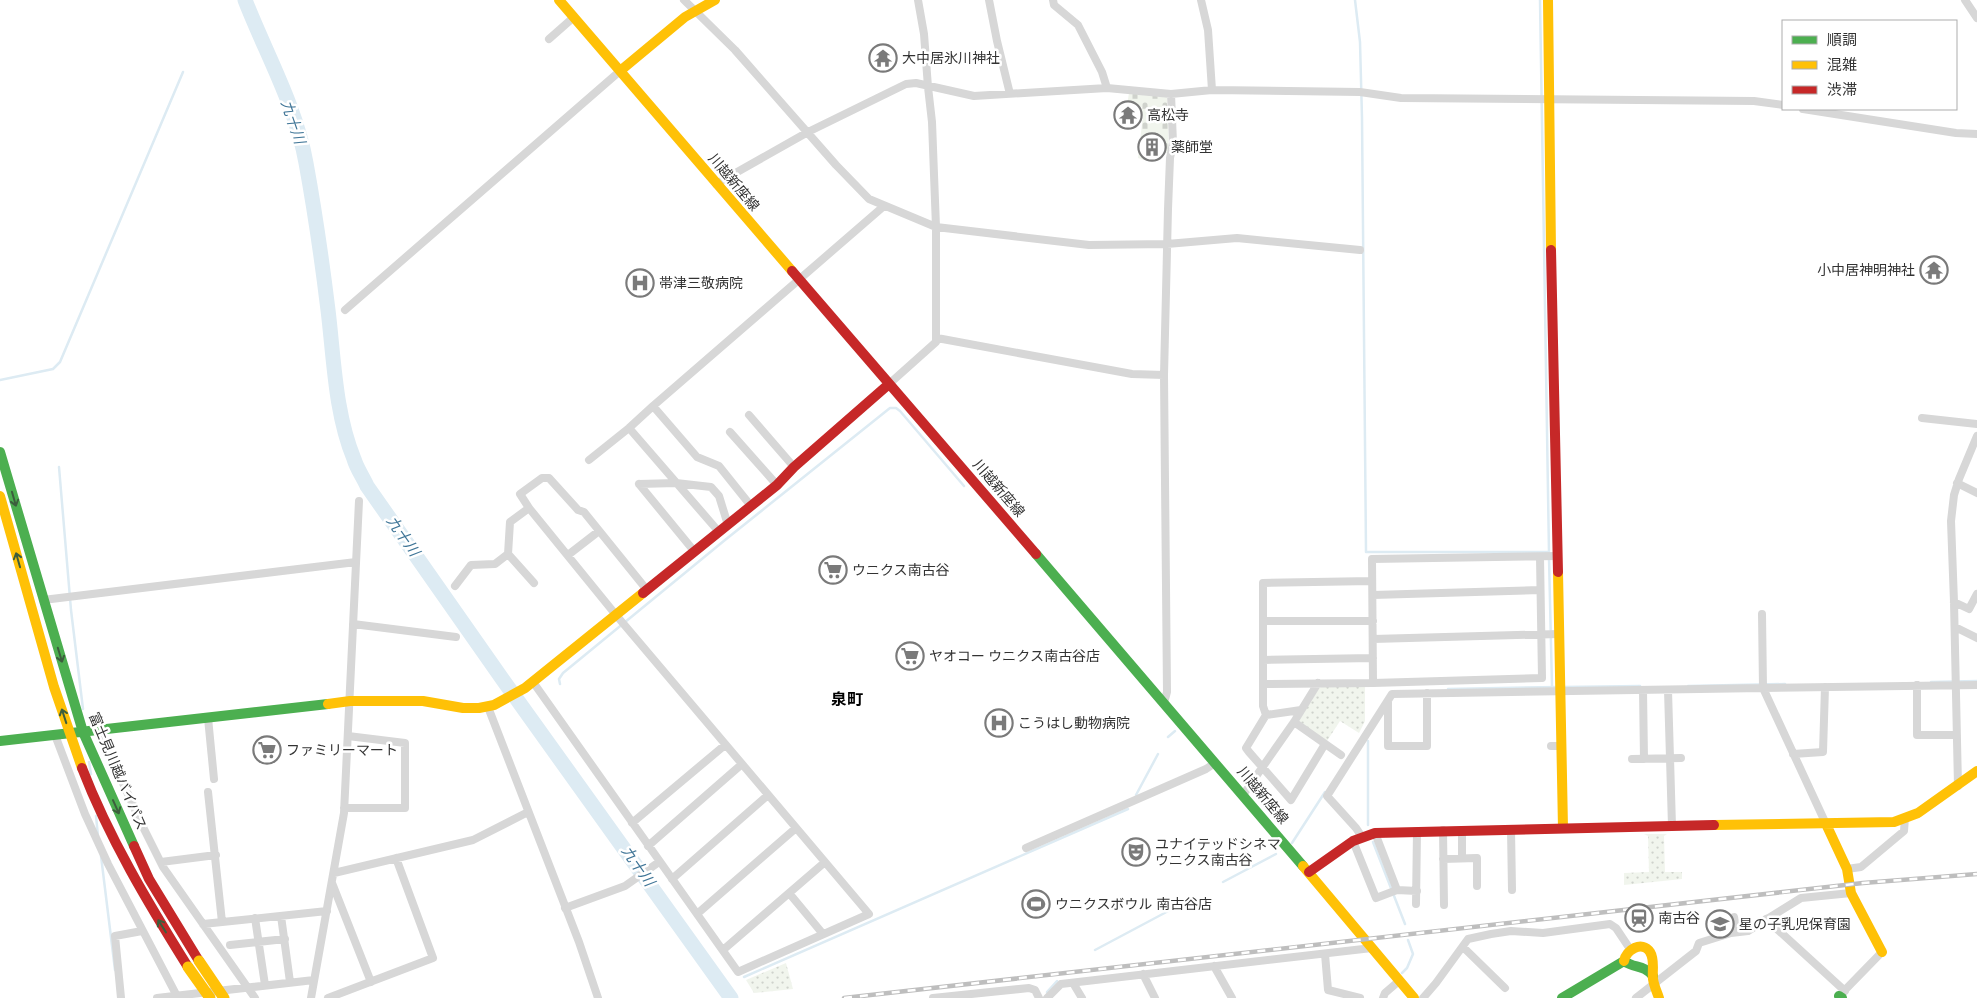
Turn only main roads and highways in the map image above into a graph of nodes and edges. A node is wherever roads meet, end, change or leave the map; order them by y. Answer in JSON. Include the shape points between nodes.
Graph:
{"nodes":[{"id":1,"x":559,"y":0,"type":"edge"},
{"id":2,"x":715,"y":0,"type":"edge"},
{"id":3,"x":1548,"y":0,"type":"edge"},
{"id":4,"x":620,"y":71,"type":"junction"},
{"id":5,"x":889,"y":384,"type":"junction"},
{"id":6,"x":0,"y":452,"type":"edge"},
{"id":7,"x":0,"y":496,"type":"edge"},
{"id":8,"x":83,"y":732,"type":"junction"},
{"id":9,"x":70,"y":734,"type":"junction"},
{"id":10,"x":0,"y":741,"type":"edge"},
{"id":11,"x":1977,"y":772,"type":"edge"},
{"id":12,"x":1826,"y":824,"type":"junction"},
{"id":13,"x":1563,"y":828,"type":"junction"},
{"id":14,"x":1309,"y":872,"type":"junction"},
{"id":15,"x":1648,"y":950,"type":"junction"},
{"id":16,"x":1882,"y":952,"type":"road end"},
{"id":17,"x":1624,"y":961,"type":"junction"},
{"id":18,"x":194,"y":964,"type":"junction"},
{"id":19,"x":1643,"y":966,"type":"junction"},
{"id":20,"x":1654,"y":979,"type":"junction"},
{"id":21,"x":1565,"y":997,"type":"edge"},
{"id":22,"x":210,"y":998,"type":"edge"},
{"id":23,"x":224,"y":998,"type":"edge"},
{"id":24,"x":1414,"y":998,"type":"edge"},
{"id":25,"x":1659,"y":998,"type":"edge"}],
"edges":[{"from":1,"to":4,"type":"main road","name":"川越新座線"},
{"from":2,"to":4,"type":"main road","via":[[685,17]]},
{"from":3,"to":13,"type":"main road","via":[[1560,691],[1556,746]]},
{"from":4,"to":5,"type":"main road","name":"川越新座線"},
{"from":5,"to":8,"type":"main road","via":[[777,485],[529,685],[503,701],[488,707],[463,708],[423,701],[350,701]]},
{"from":5,"to":14,"type":"main road","name":"川越新座線"},
{"from":6,"to":8,"type":"main road","name":"富士見川越バイパス","one_way":true},
{"from":9,"to":7,"type":"main road","name":"富士見川越バイパス","one_way":true},
{"from":8,"to":9,"type":"main road"},
{"from":8,"to":18,"type":"main road","name":"富士見川越バイパス","one_way":true,"via":[[149,879]]},
{"from":9,"to":10,"type":"main road"},
{"from":18,"to":9,"type":"main road","name":"富士見川越バイパス","one_way":true,"via":[[160,923],[122,854]]},
{"from":11,"to":12,"type":"main road","via":[[1918,813],[1894,822]]},
{"from":12,"to":13,"type":"main road"},
{"from":12,"to":16,"type":"main road","via":[[1847,869],[1851,892]]},
{"from":13,"to":14,"type":"main road","via":[[1375,833],[1357,839]]},
{"from":14,"to":24,"type":"main road","name":"川越新座線"},
{"from":15,"to":17,"type":"main road","via":[[1642,947],[1630,950]]},
{"from":15,"to":19,"type":"main road"},
{"from":15,"to":20,"type":"main road"},
{"from":17,"to":19,"type":"main road","via":[[1630,966]]},
{"from":17,"to":21,"type":"main road"},
{"from":18,"to":22,"type":"main road","name":"富士見川越バイパス","bridge":true},
{"from":18,"to":23,"type":"main road","name":"富士見川越バイパス","bridge":true},
{"from":19,"to":20,"type":"main road"},
{"from":20,"to":25,"type":"main road"}]}
